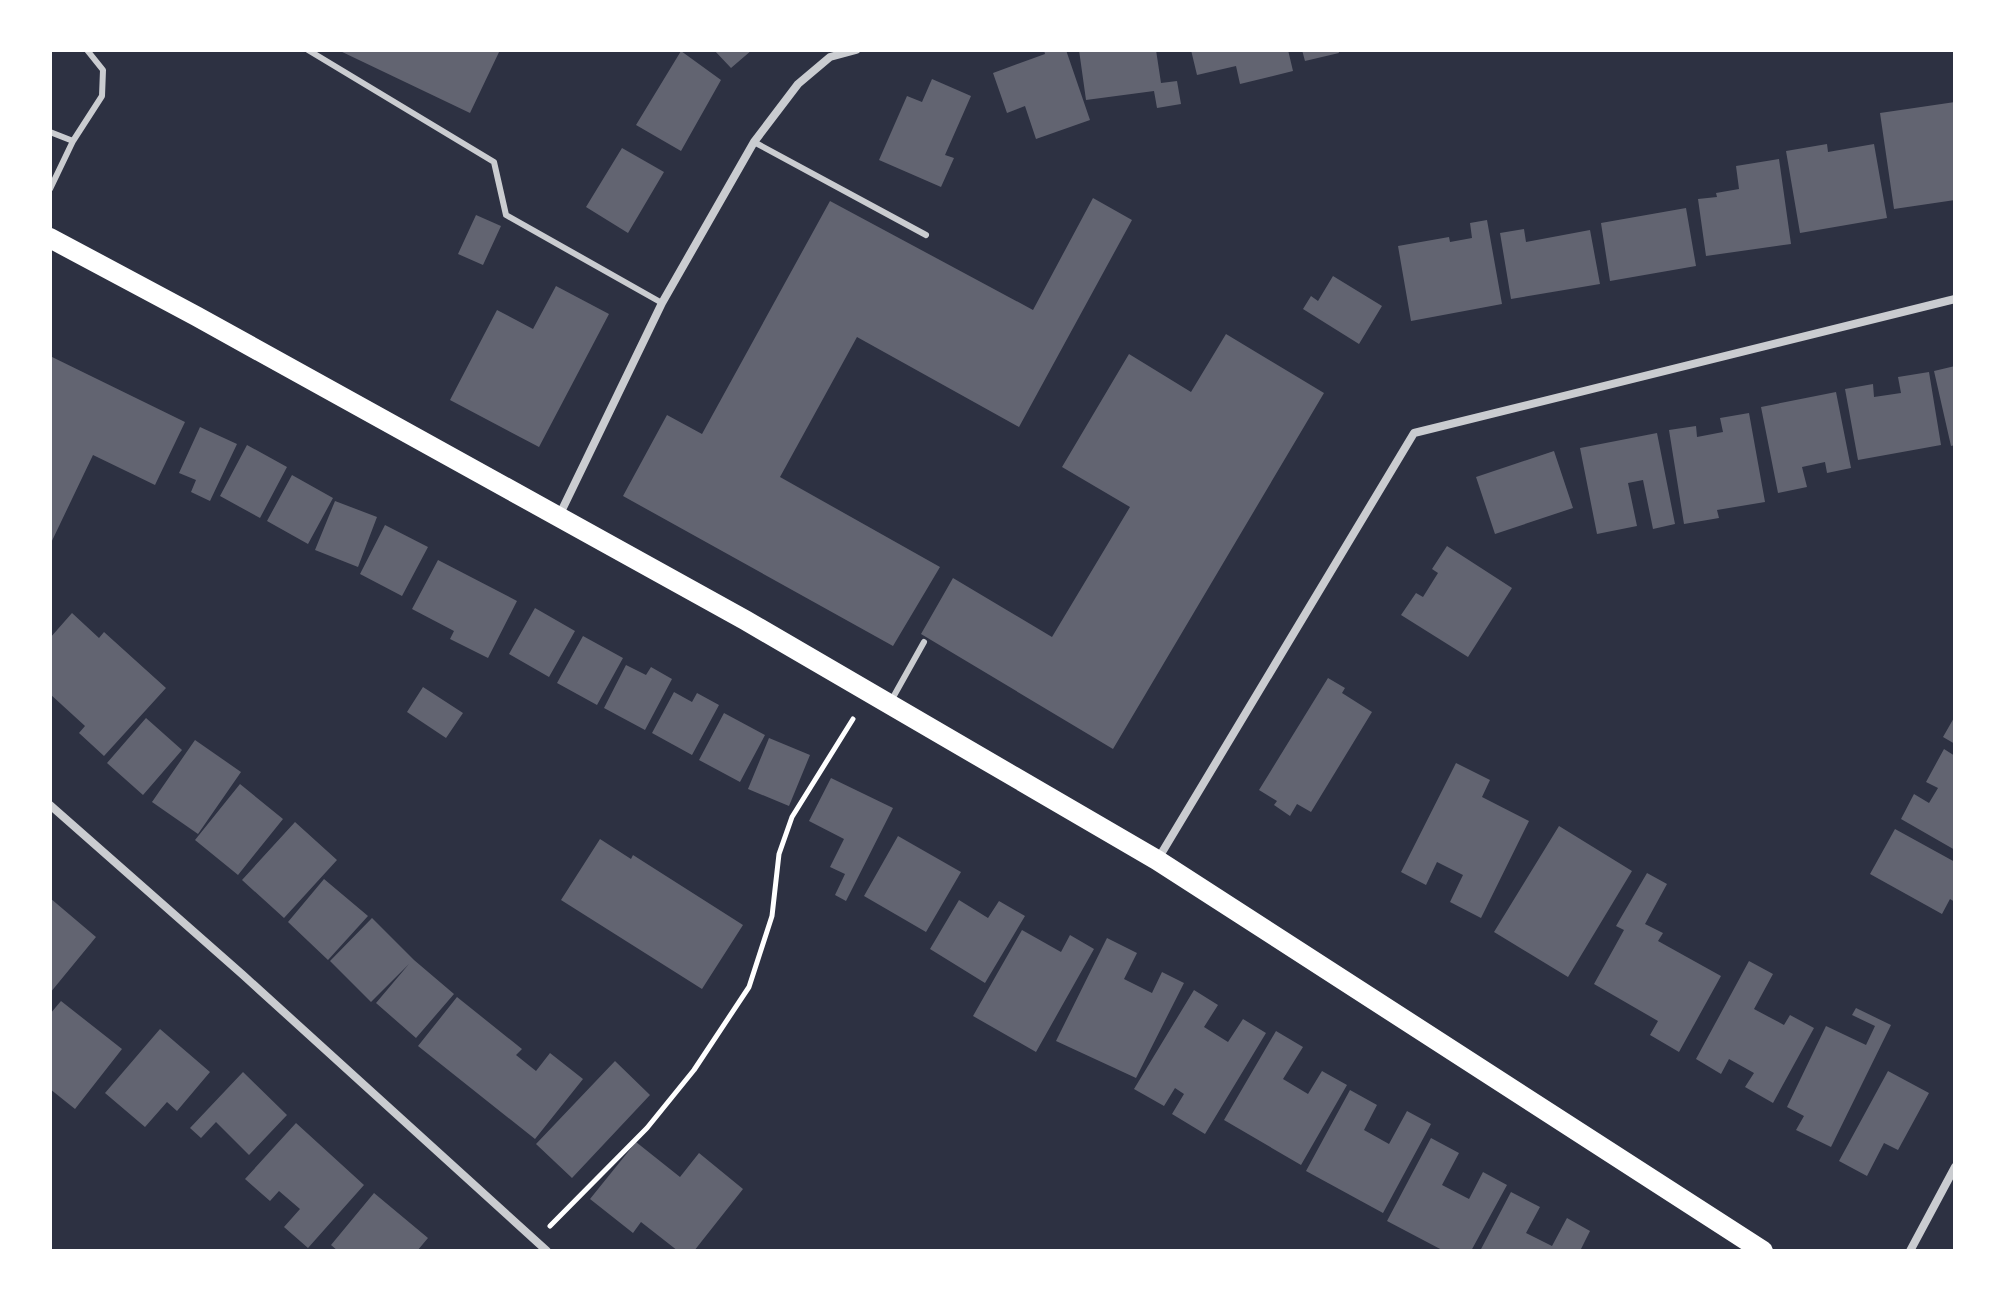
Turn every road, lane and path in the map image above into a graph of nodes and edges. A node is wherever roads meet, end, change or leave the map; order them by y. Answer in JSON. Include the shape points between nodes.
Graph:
{"nodes":[{"id":1,"x":87,"y":50,"type":"edge"},
{"id":2,"x":308,"y":50,"type":"edge"},
{"id":3,"x":856,"y":50,"type":"edge"},
{"id":4,"x":50,"y":132,"type":"edge"},
{"id":5,"x":73,"y":141,"type":"junction"},
{"id":6,"x":754,"y":142,"type":"junction"},
{"id":7,"x":50,"y":189,"type":"edge"},
{"id":8,"x":926,"y":235,"type":"dead end"},
{"id":9,"x":50,"y":238,"type":"edge"},
{"id":10,"x":1955,"y":299,"type":"edge"},
{"id":11,"x":662,"y":303,"type":"junction"},
{"id":12,"x":559,"y":517,"type":"junction"},
{"id":13,"x":924,"y":642,"type":"dead end"},
{"id":14,"x":889,"y":704,"type":"junction"},
{"id":15,"x":853,"y":719,"type":"dead end"},
{"id":16,"x":50,"y":805,"type":"edge"},
{"id":17,"x":1157,"y":860,"type":"junction"},
{"id":18,"x":1955,"y":1167,"type":"edge"},
{"id":19,"x":536,"y":1241,"type":"junction"},
{"id":20,"x":547,"y":1251,"type":"edge"},
{"id":21,"x":1763,"y":1251,"type":"edge"},
{"id":22,"x":1910,"y":1251,"type":"edge"}],
"edges":[{"from":1,"to":5,"type":"lane","via":[[103,70],[102,96]]},
{"from":2,"to":11,"type":"lane","via":[[494,162],[506,215]]},
{"from":3,"to":6,"type":"street","via":[[830,57],[798,84]]},
{"from":4,"to":5,"type":"lane"},
{"from":5,"to":7,"type":"lane"},
{"from":6,"to":8,"type":"lane"},
{"from":6,"to":11,"type":"street"},
{"from":9,"to":12,"type":"main road"},
{"from":10,"to":17,"type":"street","via":[[1414,433]]},
{"from":11,"to":12,"type":"street"},
{"from":12,"to":14,"type":"main road"},
{"from":13,"to":14,"type":"lane"},
{"from":14,"to":17,"type":"main road"},
{"from":15,"to":19,"type":"path","via":[[792,817],[779,854],[772,916],[749,987],[694,1070],[647,1128]]},
{"from":16,"to":19,"type":"street"},
{"from":17,"to":21,"type":"main road"},
{"from":18,"to":22,"type":"street"},
{"from":19,"to":20,"type":"street"}]}
